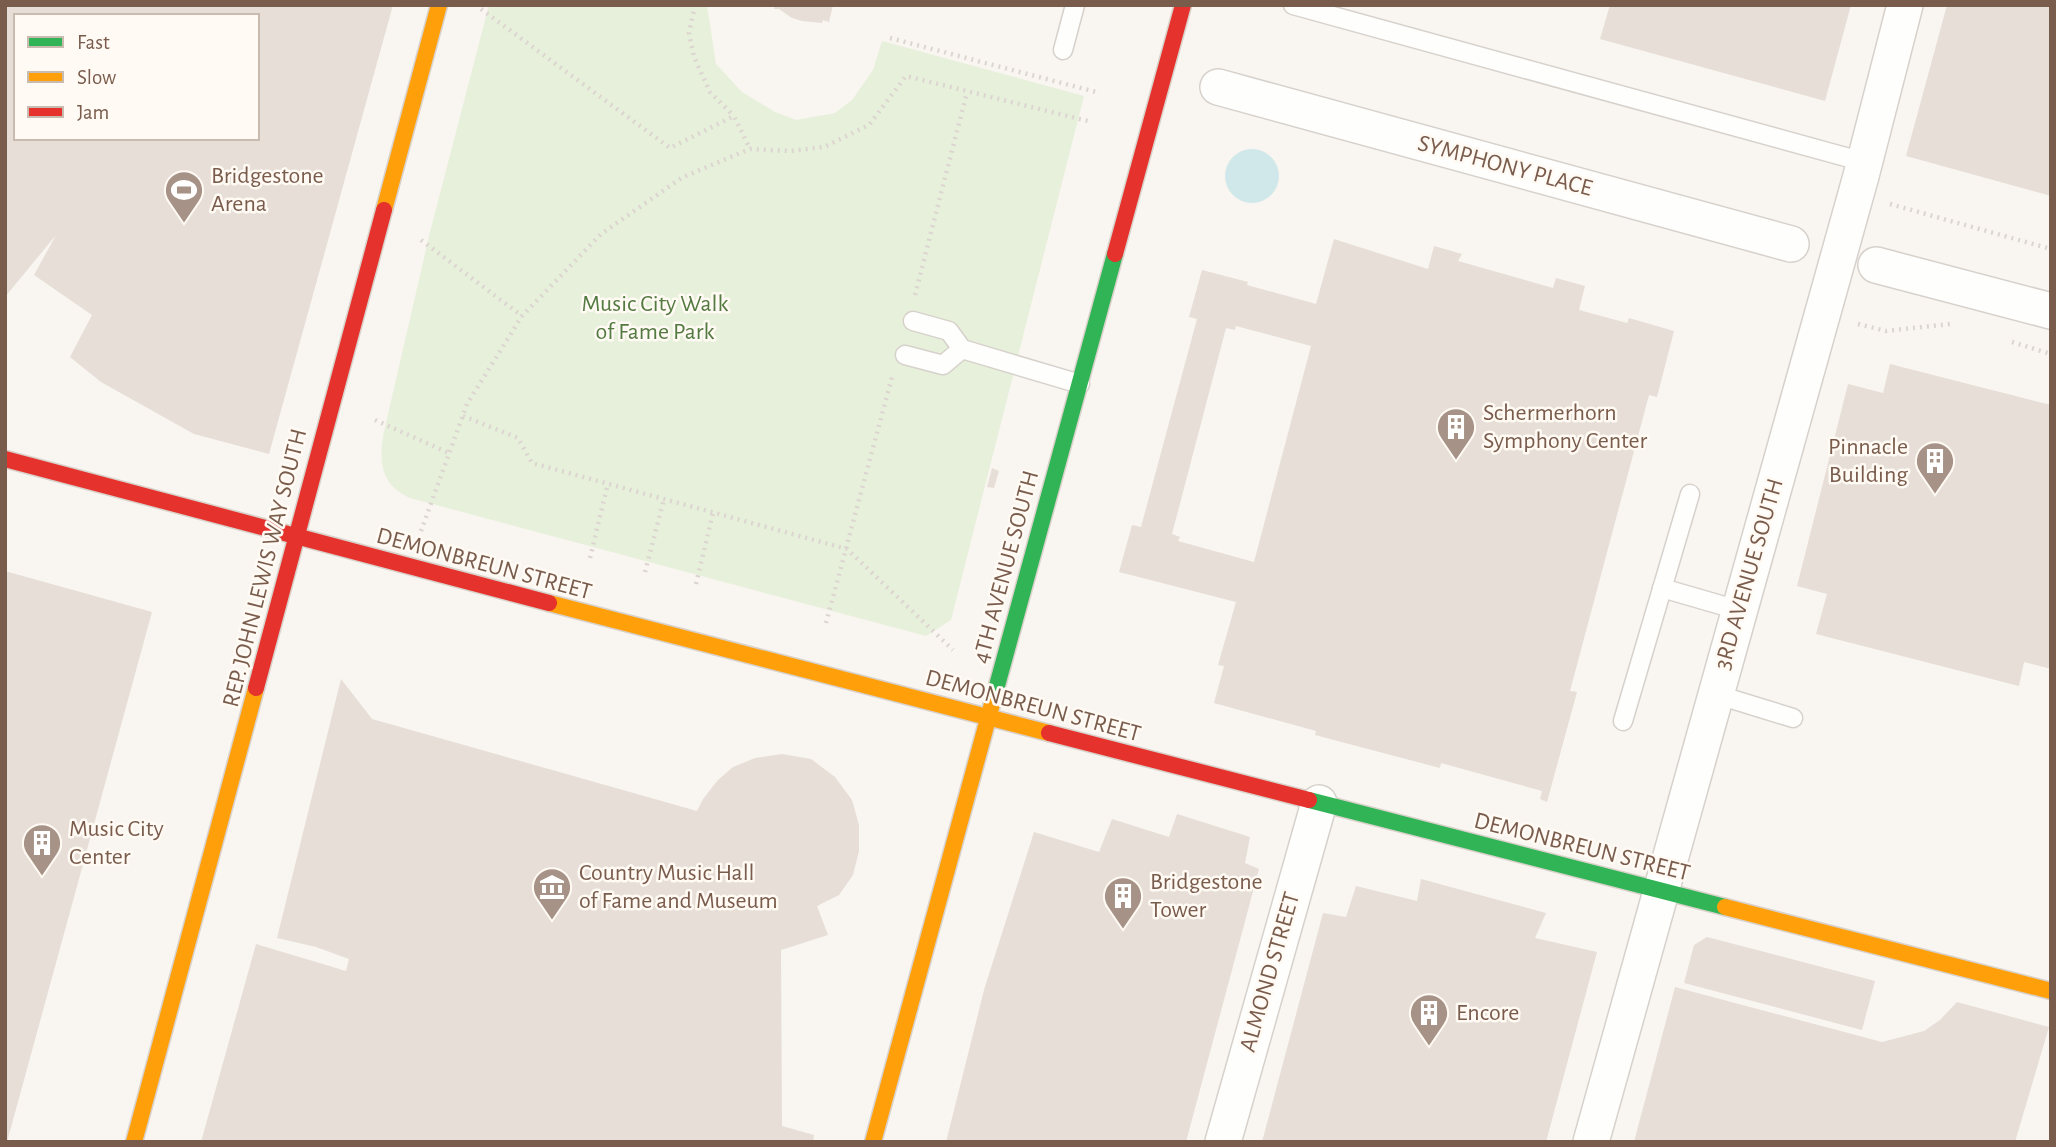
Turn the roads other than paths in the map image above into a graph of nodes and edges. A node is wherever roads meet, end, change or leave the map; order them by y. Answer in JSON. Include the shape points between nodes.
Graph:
{"nodes":[{"id":1,"x":439,"y":5,"type":"edge"},
{"id":2,"x":1075,"y":5,"type":"edge"},
{"id":3,"x":1184,"y":5,"type":"edge"},
{"id":4,"x":1293,"y":5,"type":"edge"},
{"id":5,"x":1905,"y":5,"type":"edge"},
{"id":6,"x":1063,"y":50,"type":"dead end"},
{"id":7,"x":1218,"y":87,"type":"dead end"},
{"id":8,"x":1864,"y":162,"type":"junction"},
{"id":9,"x":1791,"y":244,"type":"dead end"},
{"id":10,"x":1876,"y":265,"type":"dead end"},
{"id":11,"x":2051,"y":311,"type":"edge"},
{"id":12,"x":914,"y":321,"type":"dead end"},
{"id":13,"x":962,"y":349,"type":"junction"},
{"id":14,"x":905,"y":355,"type":"dead end"},
{"id":15,"x":1080,"y":384,"type":"junction"},
{"id":16,"x":5,"y":459,"type":"edge"},
{"id":17,"x":1690,"y":494,"type":"dead end"},
{"id":18,"x":298,"y":539,"type":"junction"},
{"id":19,"x":1662,"y":588,"type":"junction"},
{"id":20,"x":1738,"y":610,"type":"junction"},
{"id":21,"x":1715,"y":694,"type":"junction"},
{"id":22,"x":989,"y":718,"type":"junction"},
{"id":23,"x":1793,"y":718,"type":"dead end"},
{"id":24,"x":1622,"y":721,"type":"dead end"},
{"id":25,"x":1319,"y":803,"type":"junction"},
{"id":26,"x":1660,"y":890,"type":"junction"},
{"id":27,"x":2051,"y":991,"type":"edge"},
{"id":28,"x":134,"y":1142,"type":"edge"},
{"id":29,"x":873,"y":1142,"type":"edge"},
{"id":30,"x":1223,"y":1142,"type":"edge"},
{"id":31,"x":1591,"y":1142,"type":"edge"}],
"edges":[{"from":1,"to":18,"type":"street","name":"REP. JOHN LEWIS WAY SOUTH"},
{"from":2,"to":6,"type":"lane"},
{"from":3,"to":15,"type":"street","name":"4TH AVENUE SOUTH"},
{"from":4,"to":8,"type":"lane"},
{"from":5,"to":8,"type":"street","name":"3RD AVENUE SOUTH"},
{"from":7,"to":9,"type":"street","name":"SYMPHONY PLACE"},
{"from":8,"to":20,"type":"street","name":"3RD AVENUE SOUTH"},
{"from":10,"to":11,"type":"street"},
{"from":12,"to":13,"type":"lane","via":[[949,331]]},
{"from":13,"to":14,"type":"lane","via":[[943,366]]},
{"from":13,"to":15,"type":"lane"},
{"from":15,"to":22,"type":"street","name":"4TH AVENUE SOUTH"},
{"from":16,"to":18,"type":"street","name":"DEMONBREUN STREET"},
{"from":17,"to":19,"type":"lane"},
{"from":18,"to":22,"type":"street","name":"DEMONBREUN STREET"},
{"from":18,"to":28,"type":"street","name":"REP. JOHN LEWIS WAY SOUTH"},
{"from":19,"to":20,"type":"lane"},
{"from":19,"to":24,"type":"lane"},
{"from":20,"to":21,"type":"street","name":"3RD AVENUE SOUTH"},
{"from":21,"to":23,"type":"lane"},
{"from":21,"to":26,"type":"street","name":"3RD AVENUE SOUTH"},
{"from":22,"to":25,"type":"street","name":"DEMONBREUN STREET"},
{"from":22,"to":29,"type":"street","name":"4TH AVENUE SOUTH"},
{"from":25,"to":26,"type":"street","name":"DEMONBREUN STREET"},
{"from":25,"to":30,"type":"street","name":"ALMOND STREET"},
{"from":26,"to":27,"type":"street","name":"DEMONBREUN STREET"},
{"from":26,"to":31,"type":"street","name":"3RD AVENUE SOUTH"}]}
